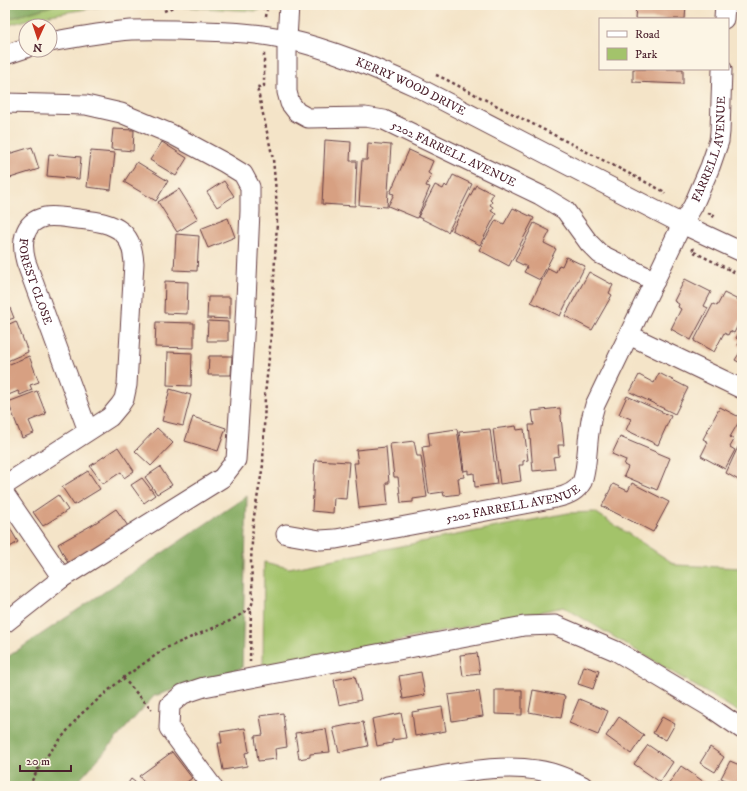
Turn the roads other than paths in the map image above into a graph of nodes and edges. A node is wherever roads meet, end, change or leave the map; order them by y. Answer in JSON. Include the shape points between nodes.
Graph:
{"nodes":[{"id":1,"x":289,"y":5,"type":"edge"},
{"id":2,"x":725,"y":5,"type":"edge"},
{"id":3,"x":724,"y":18,"type":"edge"},
{"id":4,"x":287,"y":39,"type":"junction"},
{"id":5,"x":58,"y":40,"type":"edge"},
{"id":6,"x":18,"y":50,"type":"edge"},
{"id":7,"x":5,"y":54,"type":"edge"},
{"id":8,"x":722,"y":70,"type":"edge"},
{"id":9,"x":5,"y":103,"type":"edge"},
{"id":10,"x":682,"y":224,"type":"junction"},
{"id":11,"x":742,"y":252,"type":"edge"},
{"id":12,"x":654,"y":281,"type":"junction"},
{"id":13,"x":629,"y":335,"type":"junction"},
{"id":14,"x":742,"y":389,"type":"edge"},
{"id":15,"x":88,"y":431,"type":"junction"},
{"id":16,"x":5,"y":485,"type":"edge"},
{"id":17,"x":5,"y":494,"type":"edge"},
{"id":18,"x":286,"y":534,"type":"dead end"},
{"id":19,"x":62,"y":578,"type":"junction"},
{"id":20,"x":5,"y":623,"type":"edge"},
{"id":21,"x":742,"y":729,"type":"edge"},
{"id":22,"x":212,"y":786,"type":"edge"},
{"id":23,"x":387,"y":786,"type":"edge"},
{"id":24,"x":583,"y":786,"type":"edge"}],
"edges":[{"from":1,"to":4,"type":"street","name":"5202 FARRELL AVENUE"},
{"from":2,"to":3,"type":"street"},
{"from":4,"to":5,"type":"street","name":"KERRY WOOD DRIVE","via":[[220,32],[132,30]]},
{"from":4,"to":10,"type":"street","name":"KERRY WOOD DRIVE","via":[[325,49],[415,86]]},
{"from":4,"to":12,"type":"street","name":"5202 FARRELL AVENUE","via":[[287,92],[290,103],[297,112],[308,118],[365,117],[384,120],[554,203],[564,210],[600,254]]},
{"from":6,"to":7,"type":"street"},
{"from":8,"to":10,"type":"street","name":"FARRELL AVENUE","via":[[718,141],[710,167]]},
{"from":9,"to":19,"type":"street","via":[[86,105],[121,113],[171,134],[225,163],[243,174],[250,187],[236,460],[222,478]]},
{"from":10,"to":11,"type":"street","name":"KERRY WOOD DRIVE"},
{"from":10,"to":12,"type":"street","name":"5202 FARRELL AVENUE"},
{"from":12,"to":13,"type":"street","name":"5202 FARRELL AVENUE"},
{"from":13,"to":14,"type":"street"},
{"from":13,"to":18,"type":"street","name":"5202 FARRELL AVENUE","via":[[595,405],[582,482],[567,495],[336,539],[320,540]]},
{"from":15,"to":15,"type":"street","name":"FOREST CLOSE","via":[[113,414],[126,392],[133,255],[128,239],[114,227],[95,221],[45,216],[32,224],[24,236],[24,254]]},
{"from":15,"to":16,"type":"street","name":"FOREST CLOSE"},
{"from":17,"to":19,"type":"street"},
{"from":19,"to":20,"type":"street"},
{"from":21,"to":22,"type":"street","via":[[616,651],[555,625],[524,626],[204,686],[182,694],[170,705],[169,728]]},
{"from":23,"to":24,"type":"street","via":[[478,770],[520,768],[553,773]]}]}
